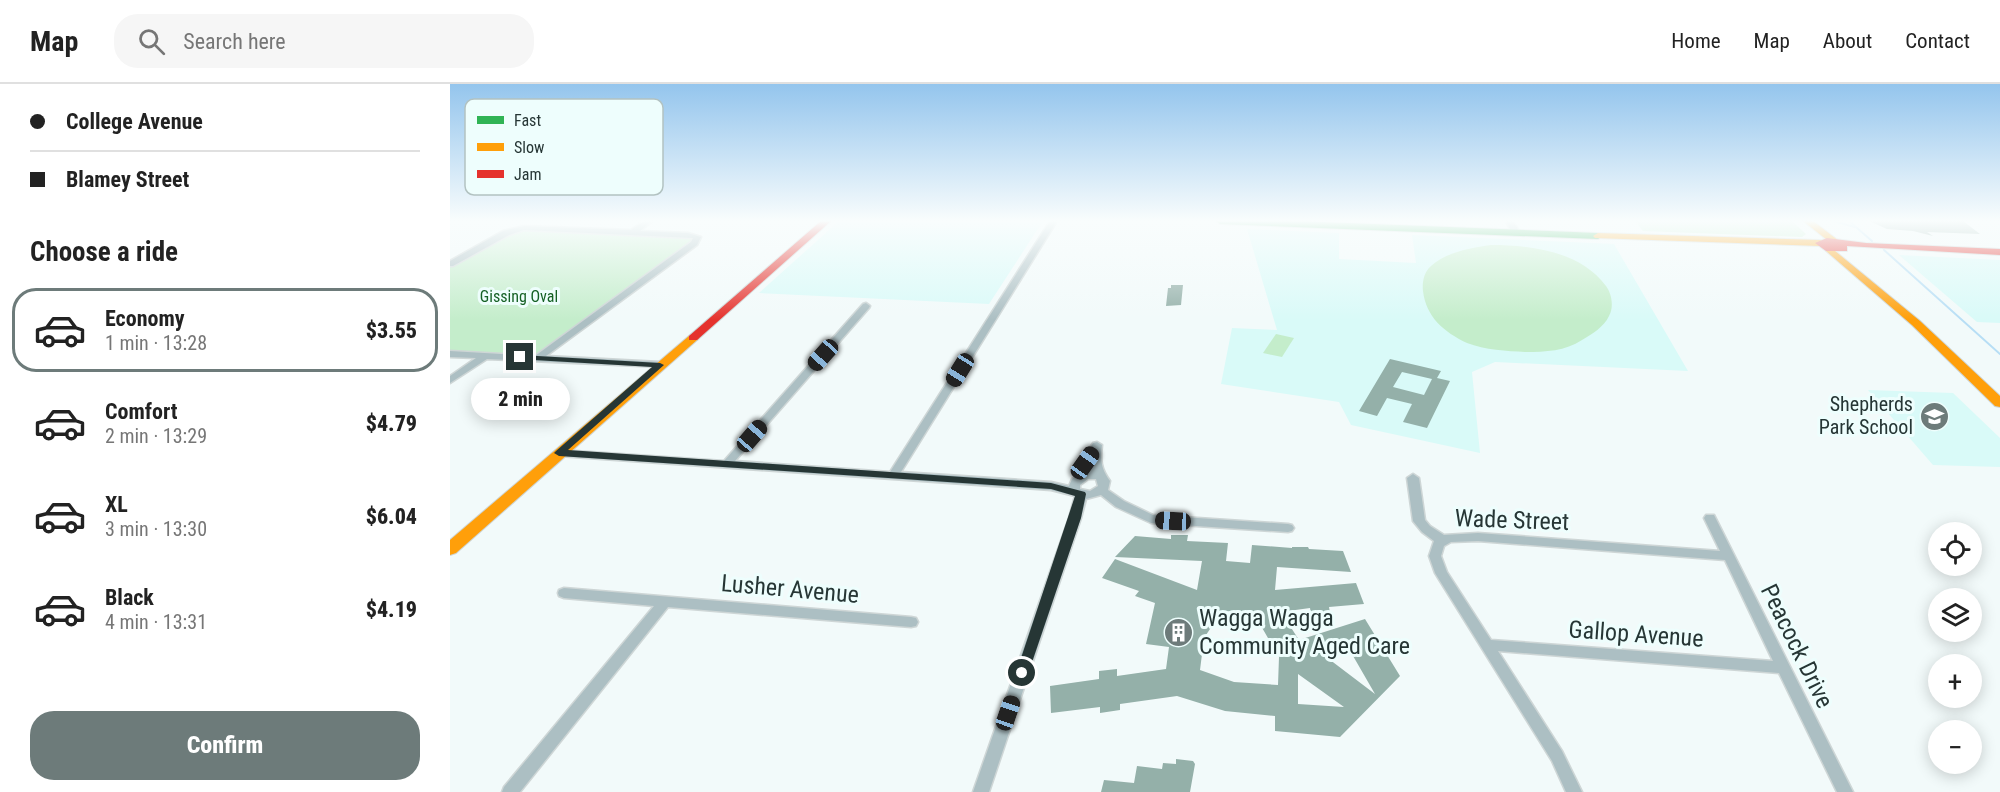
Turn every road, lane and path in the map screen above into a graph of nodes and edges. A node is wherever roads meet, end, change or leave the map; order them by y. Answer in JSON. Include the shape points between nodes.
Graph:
{"nodes":[{"id":1,"x":468,"y":254,"type":"edge"},
{"id":2,"x":678,"y":254,"type":"edge"},
{"id":3,"x":780,"y":254,"type":"edge"},
{"id":4,"x":788,"y":254,"type":"edge"},
{"id":5,"x":1032,"y":254,"type":"edge"},
{"id":6,"x":1843,"y":254,"type":"edge"},
{"id":7,"x":450,"y":264,"type":"edge"},
{"id":8,"x":866,"y":306,"type":"dead end"},
{"id":9,"x":725,"y":308,"type":"junction"},
{"id":10,"x":450,"y":354,"type":"edge"},
{"id":11,"x":485,"y":356,"type":"junction"},
{"id":12,"x":538,"y":358,"type":"junction"},
{"id":13,"x":660,"y":365,"type":"junction"},
{"id":14,"x":450,"y":380,"type":"edge"},
{"id":15,"x":2000,"y":402,"type":"edge"},
{"id":16,"x":559,"y":453,"type":"junction"},
{"id":17,"x":727,"y":464,"type":"junction"},
{"id":18,"x":893,"y":476,"type":"junction"},
{"id":19,"x":1413,"y":478,"type":"dead end"},
{"id":20,"x":1089,"y":486,"type":"junction"},
{"id":21,"x":1710,"y":519,"type":"dead end"},
{"id":22,"x":1288,"y":528,"type":"dead end"},
{"id":23,"x":1442,"y":540,"type":"junction"},
{"id":24,"x":450,"y":549,"type":"edge"},
{"id":25,"x":1728,"y":556,"type":"junction"},
{"id":26,"x":564,"y":593,"type":"dead end"},
{"id":27,"x":665,"y":601,"type":"junction"},
{"id":28,"x":911,"y":622,"type":"dead end"},
{"id":29,"x":1488,"y":645,"type":"junction"},
{"id":30,"x":1782,"y":668,"type":"junction"},
{"id":31,"x":510,"y":792,"type":"edge"},
{"id":32,"x":981,"y":792,"type":"edge"},
{"id":33,"x":1574,"y":792,"type":"edge"},
{"id":34,"x":1845,"y":792,"type":"edge"}],
"edges":[{"from":1,"to":7,"type":"street"},
{"from":2,"to":12,"type":"street"},
{"from":3,"to":9,"type":"main road"},
{"from":4,"to":9,"type":"main road"},
{"from":5,"to":18,"type":"street"},
{"from":6,"to":15,"type":"main road"},
{"from":8,"to":17,"type":"street"},
{"from":9,"to":13,"type":"main road"},
{"from":10,"to":11,"type":"street"},
{"from":11,"to":12,"type":"street"},
{"from":11,"to":14,"type":"street"},
{"from":12,"to":13,"type":"street"},
{"from":13,"to":16,"type":"main road"},
{"from":16,"to":17,"type":"street"},
{"from":16,"to":24,"type":"main road"},
{"from":17,"to":18,"type":"street"},
{"from":18,"to":20,"type":"street"},
{"from":19,"to":23,"type":"street","via":[[1419,521]]},
{"from":20,"to":22,"type":"street","via":[[1151,519]]},
{"from":20,"to":32,"type":"street"},
{"from":21,"to":25,"type":"street","name":"Peacock Drive"},
{"from":23,"to":25,"type":"street","name":"Wade Street","via":[[1478,537]]},
{"from":23,"to":29,"type":"street","name":"Wade Street","via":[[1435,553],[1441,573]]},
{"from":25,"to":30,"type":"street","name":"Peacock Drive"},
{"from":26,"to":27,"type":"street","name":"Lusher Avenue"},
{"from":27,"to":28,"type":"street","name":"Lusher Avenue"},
{"from":27,"to":31,"type":"street"},
{"from":29,"to":30,"type":"street","name":"Gallop Avenue"},
{"from":29,"to":33,"type":"street","name":"Wade Street","via":[[1557,756]]},
{"from":30,"to":34,"type":"street","name":"Peacock Drive"}]}
